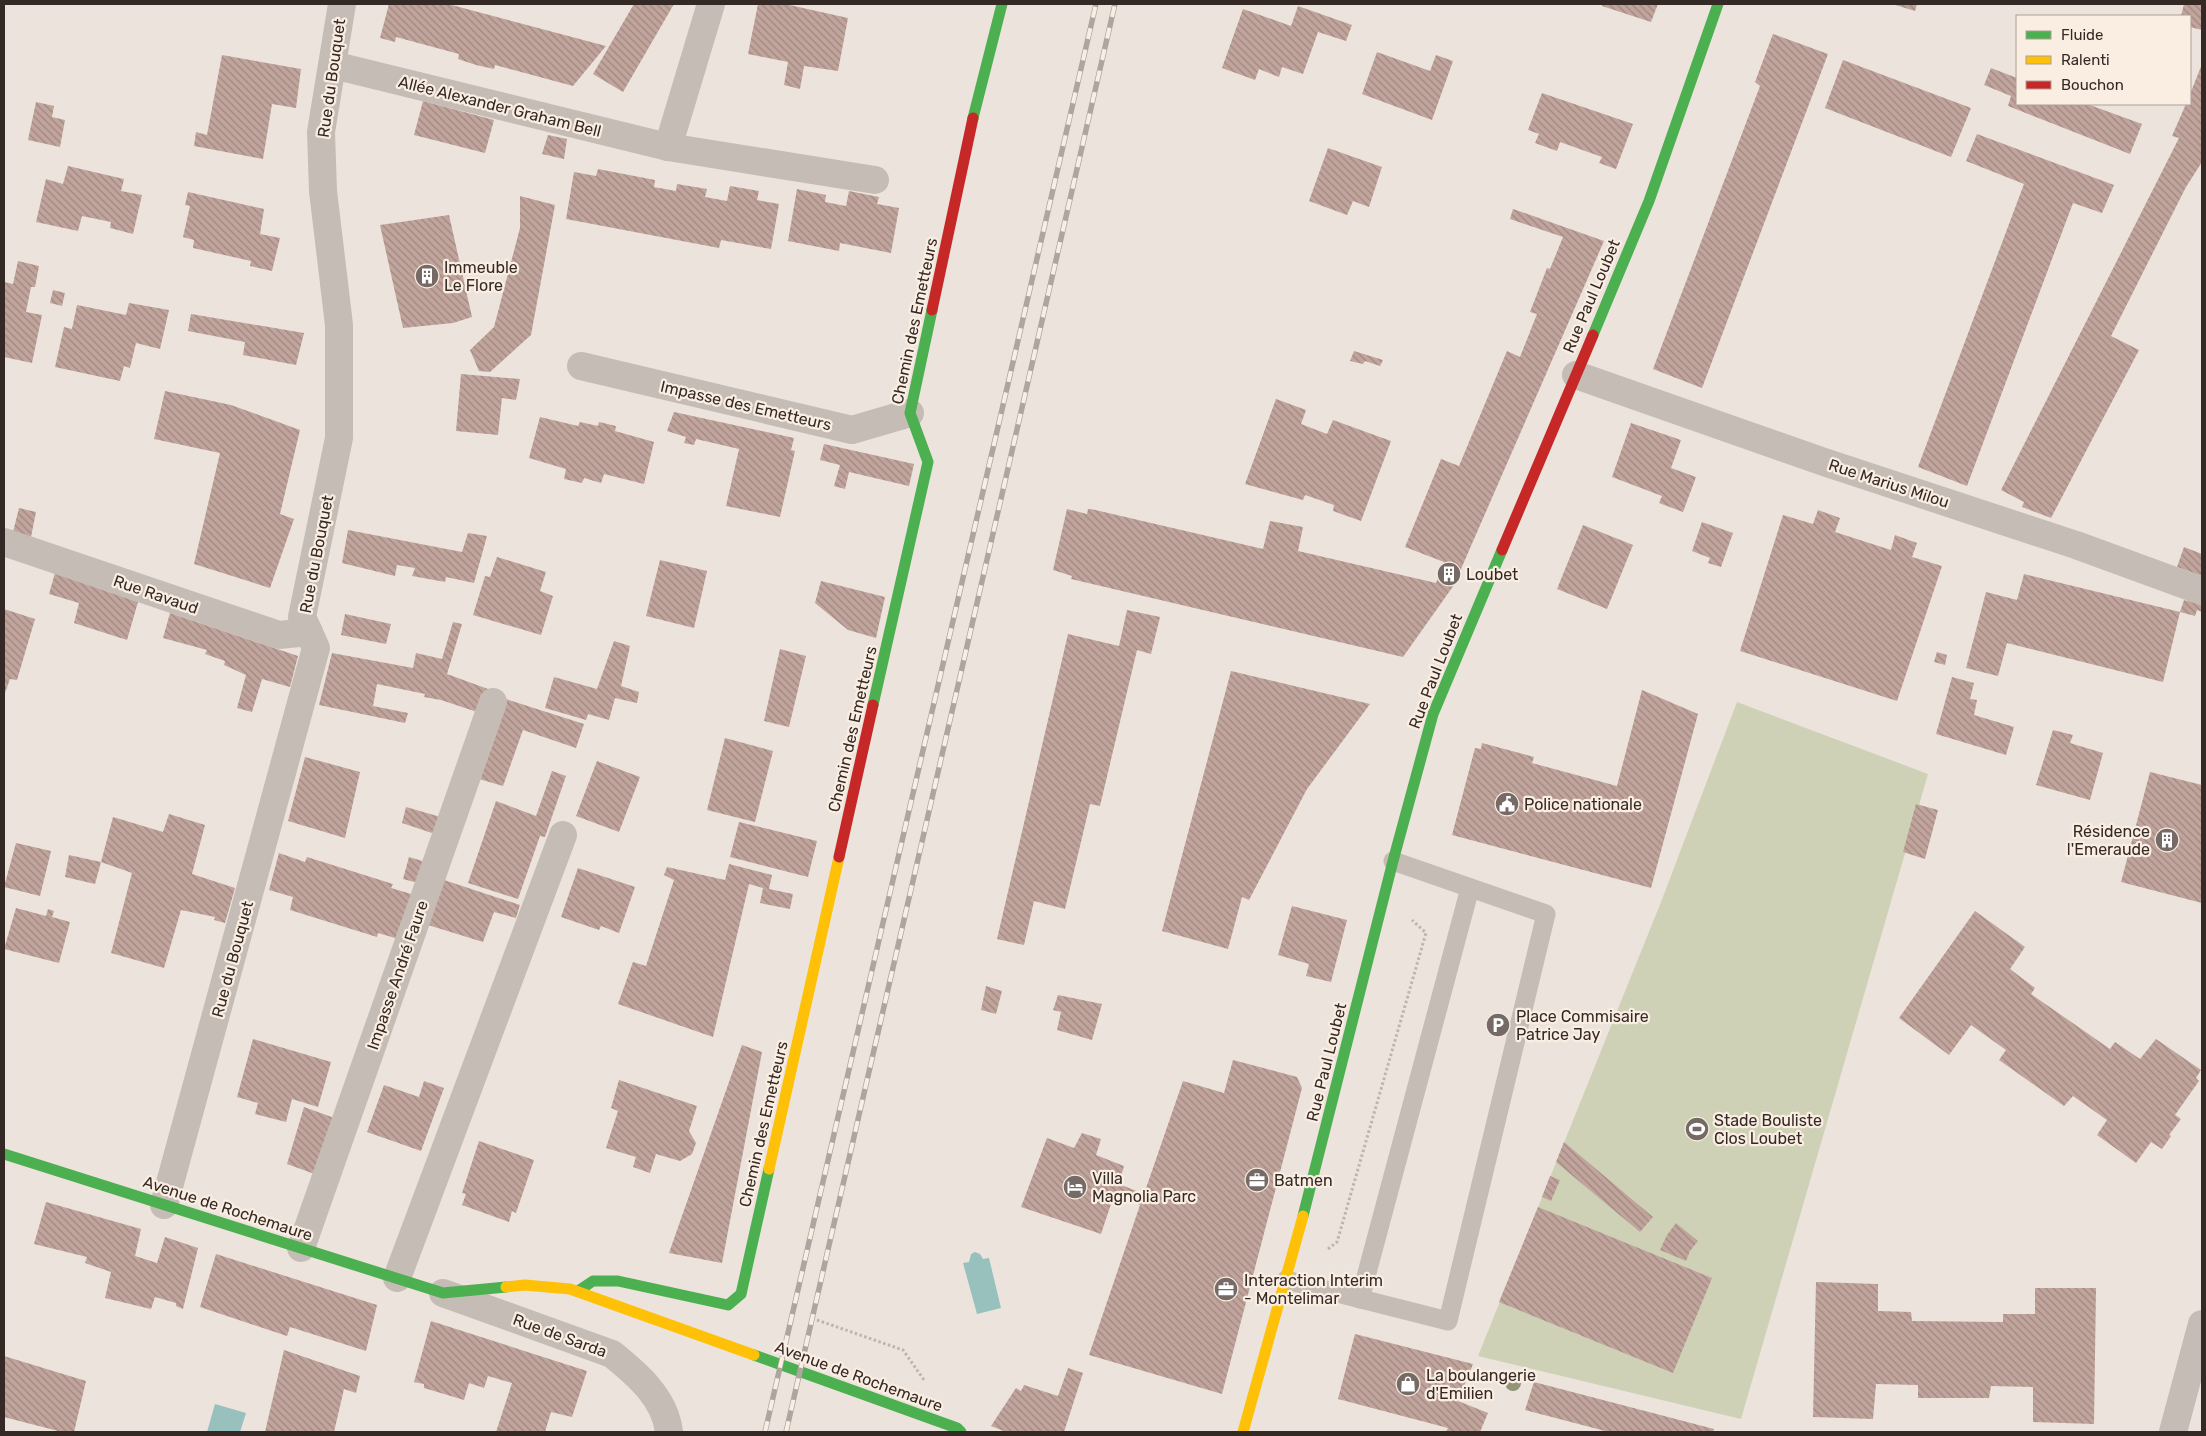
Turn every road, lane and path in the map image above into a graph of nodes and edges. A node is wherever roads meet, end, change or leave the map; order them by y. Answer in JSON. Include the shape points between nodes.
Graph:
{"nodes":[{"id":1,"x":342,"y":4,"type":"edge"},
{"id":2,"x":710,"y":4,"type":"edge"},
{"id":3,"x":1002,"y":4,"type":"edge"},
{"id":4,"x":1718,"y":4,"type":"edge"},
{"id":5,"x":333,"y":65,"type":"junction"},
{"id":6,"x":668,"y":147,"type":"junction"},
{"id":7,"x":875,"y":180,"type":"dead end"},
{"id":8,"x":581,"y":366,"type":"dead end"},
{"id":9,"x":1576,"y":374,"type":"junction"},
{"id":10,"x":910,"y":413,"type":"junction"},
{"id":11,"x":4,"y":542,"type":"edge"},
{"id":12,"x":2202,"y":590,"type":"edge"},
{"id":13,"x":309,"y":632,"type":"junction"},
{"id":14,"x":493,"y":702,"type":"dead end"},
{"id":15,"x":563,"y":835,"type":"dead end"},
{"id":16,"x":1393,"y":861,"type":"junction"},
{"id":17,"x":1470,"y":888,"type":"junction"},
{"id":18,"x":1384,"y":895,"type":"junction"},
{"id":19,"x":4,"y":1154,"type":"edge"},
{"id":20,"x":164,"y":1205,"type":"junction"},
{"id":21,"x":301,"y":1248,"type":"junction"},
{"id":22,"x":397,"y":1278,"type":"junction"},
{"id":23,"x":1286,"y":1280,"type":"junction"},
{"id":24,"x":578,"y":1291,"type":"junction"},
{"id":25,"x":443,"y":1293,"type":"junction"},
{"id":26,"x":1360,"y":1299,"type":"junction"},
{"id":27,"x":817,"y":1320,"type":"dead end"},
{"id":28,"x":2202,"y":1324,"type":"edge"},
{"id":29,"x":925,"y":1381,"type":"dead end"},
{"id":30,"x":670,"y":1432,"type":"edge"},
{"id":31,"x":961,"y":1432,"type":"edge"},
{"id":32,"x":1243,"y":1432,"type":"edge"},
{"id":33,"x":2173,"y":1432,"type":"edge"}],
"edges":[{"from":1,"to":5,"type":"street","name":"Rue du Bouquet"},
{"from":2,"to":6,"type":"street"},
{"from":3,"to":10,"type":"street","name":"Chemin des Emetteurs","via":[[980,85]]},
{"from":4,"to":9,"type":"street","name":"Rue Paul Loubet","via":[[1649,201]]},
{"from":5,"to":6,"type":"street","name":"Allée Alexander Graham Bell"},
{"from":5,"to":13,"type":"street","name":"Rue du Bouquet","via":[[321,132],[323,191],[340,325],[339,438],[302,618]]},
{"from":6,"to":7,"type":"street","name":"Allée Alexander Graham Bell"},
{"from":8,"to":10,"type":"street","name":"Impasse des Emetteurs","via":[[852,430]]},
{"from":9,"to":12,"type":"street","name":"Rue Marius Milou"},
{"from":9,"to":16,"type":"street","name":"Rue Paul Loubet","via":[[1433,714]]},
{"from":10,"to":24,"type":"street","name":"Chemin des Emetteurs","via":[[928,462],[741,1294],[728,1305],[618,1281],[593,1281]]},
{"from":11,"to":13,"type":"street","name":"Rue Ravaud","via":[[279,635]]},
{"from":13,"to":20,"type":"street","name":"Rue du Bouquet","via":[[316,648]]},
{"from":14,"to":21,"type":"street","name":"Impasse André Faure"},
{"from":15,"to":22,"type":"street"},
{"from":16,"to":17,"type":"lane"},
{"from":16,"to":18,"type":"street","name":"Rue Paul Loubet"},
{"from":17,"to":26,"type":"lane"},
{"from":17,"to":26,"type":"lane","via":[[1546,914],[1448,1321]]},
{"from":18,"to":23,"type":"street","name":"Rue Paul Loubet"},
{"from":18,"to":23,"type":"path","via":[[1426,933],[1337,1242]]},
{"from":19,"to":20,"type":"street","name":"Avenue de Rochemaure"},
{"from":20,"to":21,"type":"street","name":"Avenue de Rochemaure"},
{"from":21,"to":22,"type":"street","name":"Avenue de Rochemaure"},
{"from":22,"to":25,"type":"street","name":"Avenue de Rochemaure"},
{"from":23,"to":26,"type":"lane"},
{"from":23,"to":32,"type":"street","name":"Rue Paul Loubet"},
{"from":24,"to":25,"type":"street","name":"Avenue de Rochemaure","via":[[525,1285]]},
{"from":24,"to":31,"type":"street","name":"Avenue de Rochemaure"},
{"from":25,"to":30,"type":"street","name":"Rue de Sarda","via":[[612,1354],[634,1371],[653,1393],[668,1417]]},
{"from":27,"to":29,"type":"path","via":[[903,1350]]},
{"from":28,"to":33,"type":"street"}]}
